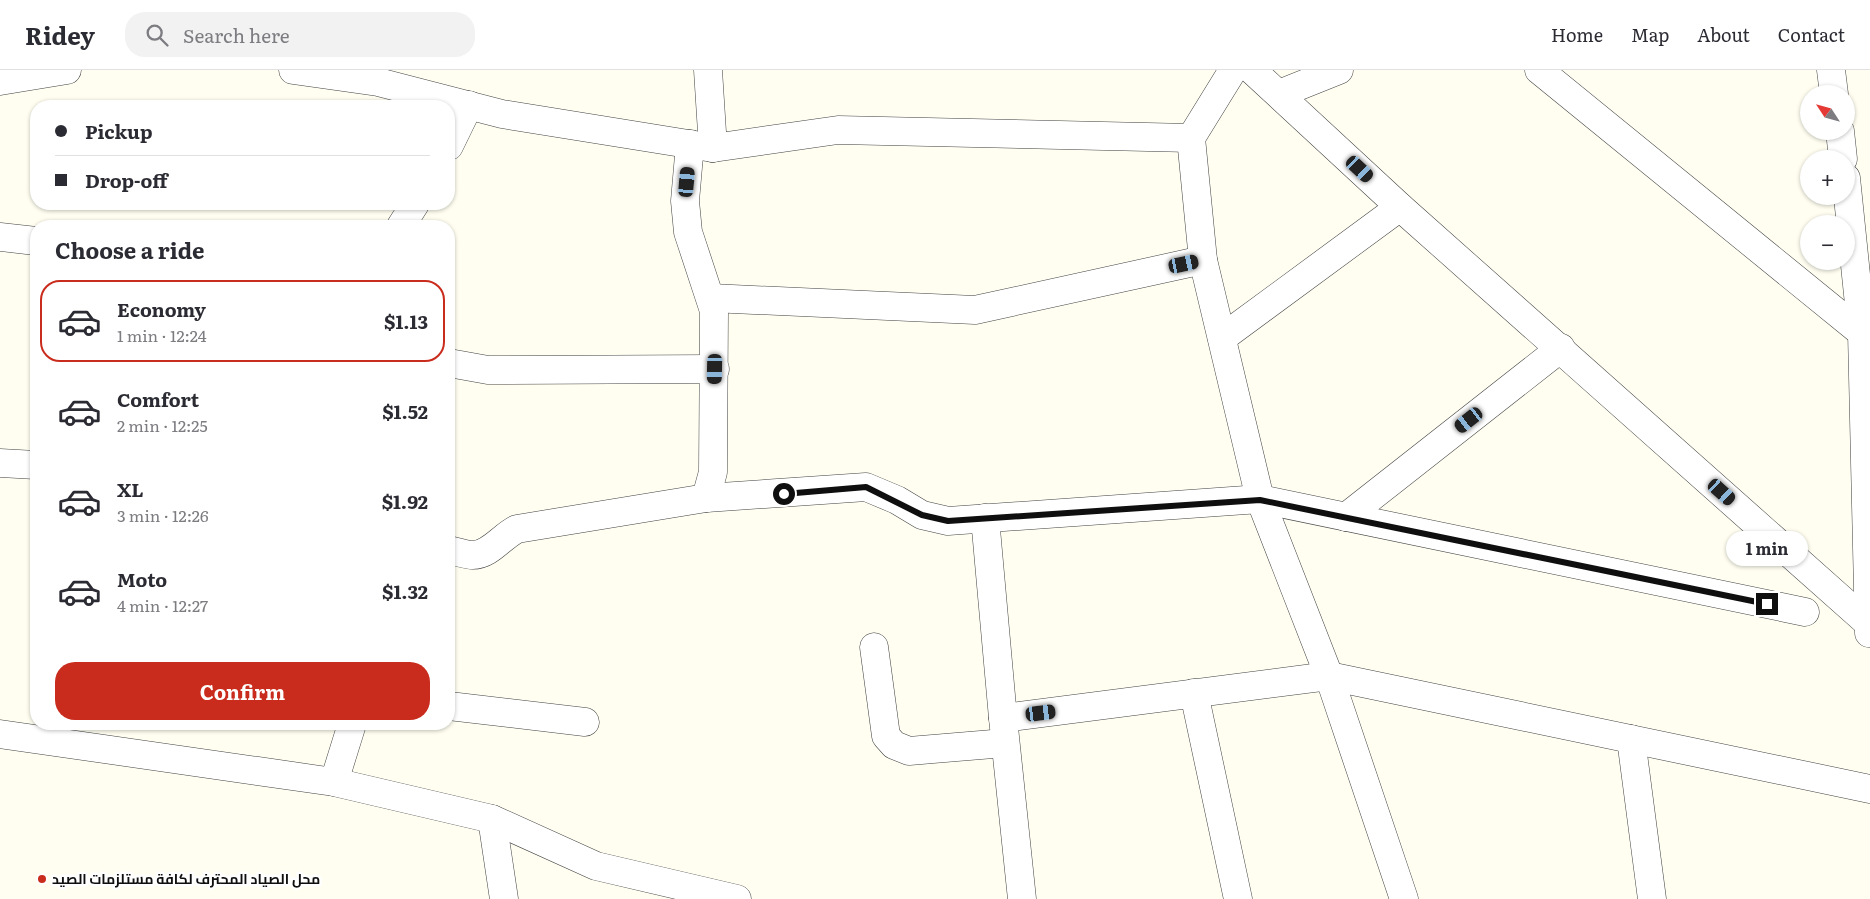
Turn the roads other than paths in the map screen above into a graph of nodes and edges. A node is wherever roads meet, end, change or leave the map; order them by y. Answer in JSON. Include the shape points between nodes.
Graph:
{"nodes":[{"id":1,"x":67,"y":70,"type":"edge"},
{"id":2,"x":293,"y":70,"type":"edge"},
{"id":3,"x":708,"y":70,"type":"edge"},
{"id":4,"x":1234,"y":70,"type":"edge"},
{"id":5,"x":1252,"y":70,"type":"edge"},
{"id":6,"x":1339,"y":70,"type":"edge"},
{"id":7,"x":1539,"y":70,"type":"edge"},
{"id":8,"x":1831,"y":70,"type":"edge"},
{"id":9,"x":380,"y":76,"type":"edge"},
{"id":10,"x":0,"y":81,"type":"edge"},
{"id":11,"x":1833,"y":85,"type":"edge"},
{"id":12,"x":1279,"y":94,"type":"junction"},
{"id":13,"x":454,"y":100,"type":"edge"},
{"id":14,"x":455,"y":100,"type":"edge"},
{"id":15,"x":469,"y":105,"type":"junction"},
{"id":16,"x":455,"y":134,"type":"edge"},
{"id":17,"x":1191,"y":138,"type":"junction"},
{"id":18,"x":702,"y":146,"type":"junction"},
{"id":19,"x":1850,"y":205,"type":"edge"},
{"id":20,"x":1400,"y":207,"type":"junction"},
{"id":21,"x":0,"y":237,"type":"edge"},
{"id":22,"x":30,"y":240,"type":"edge"},
{"id":23,"x":1203,"y":260,"type":"junction"},
{"id":24,"x":711,"y":298,"type":"junction"},
{"id":25,"x":1866,"y":331,"type":"edge"},
{"id":26,"x":1222,"y":338,"type":"junction"},
{"id":27,"x":1561,"y":348,"type":"junction"},
{"id":28,"x":455,"y":364,"type":"edge"},
{"id":29,"x":715,"y":369,"type":"junction"},
{"id":30,"x":0,"y":463,"type":"edge"},
{"id":31,"x":30,"y":466,"type":"edge"},
{"id":32,"x":706,"y":498,"type":"junction"},
{"id":33,"x":1260,"y":500,"type":"junction"},
{"id":34,"x":1346,"y":517,"type":"junction"},
{"id":35,"x":985,"y":518,"type":"junction"},
{"id":36,"x":455,"y":551,"type":"edge"},
{"id":37,"x":1805,"y":612,"type":"dead end"},
{"id":38,"x":1869,"y":632,"type":"edge"},
{"id":39,"x":874,"y":647,"type":"dead end"},
{"id":40,"x":1329,"y":676,"type":"junction"},
{"id":41,"x":1194,"y":693,"type":"junction"},
{"id":42,"x":455,"y":707,"type":"edge"},
{"id":43,"x":585,"y":722,"type":"dead end"},
{"id":44,"x":350,"y":730,"type":"edge"},
{"id":45,"x":1004,"y":730,"type":"junction"},
{"id":46,"x":0,"y":734,"type":"edge"},
{"id":47,"x":1631,"y":739,"type":"junction"},
{"id":48,"x":334,"y":782,"type":"junction"},
{"id":49,"x":1870,"y":789,"type":"edge"},
{"id":50,"x":492,"y":819,"type":"junction"},
{"id":51,"x":504,"y":899,"type":"edge"},
{"id":52,"x":737,"y":899,"type":"edge"},
{"id":53,"x":1022,"y":899,"type":"edge"},
{"id":54,"x":1238,"y":899,"type":"edge"},
{"id":55,"x":1404,"y":899,"type":"edge"},
{"id":56,"x":1652,"y":899,"type":"edge"}],
"edges":[{"from":1,"to":10,"type":"street"},
{"from":2,"to":9,"type":"street"},
{"from":3,"to":18,"type":"street"},
{"from":4,"to":17,"type":"street"},
{"from":5,"to":12,"type":"street"},
{"from":6,"to":12,"type":"street"},
{"from":7,"to":25,"type":"street"},
{"from":8,"to":11,"type":"street"},
{"from":9,"to":13,"type":"street"},
{"from":12,"to":20,"type":"street"},
{"from":14,"to":15,"type":"street"},
{"from":15,"to":16,"type":"street"},
{"from":15,"to":18,"type":"street","via":[[502,114]]},
{"from":17,"to":18,"type":"street","via":[[838,130]]},
{"from":17,"to":23,"type":"street"},
{"from":18,"to":24,"type":"street","via":[[685,200],[688,232]]},
{"from":19,"to":25,"type":"street"},
{"from":20,"to":26,"type":"street"},
{"from":20,"to":27,"type":"street"},
{"from":21,"to":22,"type":"street"},
{"from":23,"to":24,"type":"street","via":[[975,310]]},
{"from":23,"to":26,"type":"street"},
{"from":24,"to":29,"type":"street"},
{"from":25,"to":38,"type":"street"},
{"from":26,"to":33,"type":"street"},
{"from":27,"to":34,"type":"street"},
{"from":27,"to":38,"type":"street"},
{"from":28,"to":29,"type":"street","via":[[488,370]]},
{"from":29,"to":32,"type":"street","via":[[713,472]]},
{"from":30,"to":31,"type":"street"},
{"from":32,"to":35,"type":"street","via":[[866,487],[922,515],[948,521]]},
{"from":32,"to":36,"type":"street","via":[[517,529],[485,552],[473,555]]},
{"from":33,"to":34,"type":"street"},
{"from":33,"to":35,"type":"street"},
{"from":33,"to":40,"type":"street"},
{"from":34,"to":37,"type":"street"},
{"from":35,"to":45,"type":"street"},
{"from":39,"to":45,"type":"street","via":[[886,736],[894,745],[909,751]]},
{"from":40,"to":41,"type":"street"},
{"from":40,"to":47,"type":"street"},
{"from":40,"to":55,"type":"street"},
{"from":41,"to":45,"type":"street"},
{"from":41,"to":54,"type":"street"},
{"from":42,"to":43,"type":"street"},
{"from":44,"to":48,"type":"street"},
{"from":45,"to":53,"type":"street"},
{"from":46,"to":48,"type":"street"},
{"from":47,"to":49,"type":"street"},
{"from":47,"to":56,"type":"street"},
{"from":48,"to":50,"type":"street"},
{"from":50,"to":51,"type":"street"},
{"from":50,"to":52,"type":"street","via":[[596,866]]}]}
